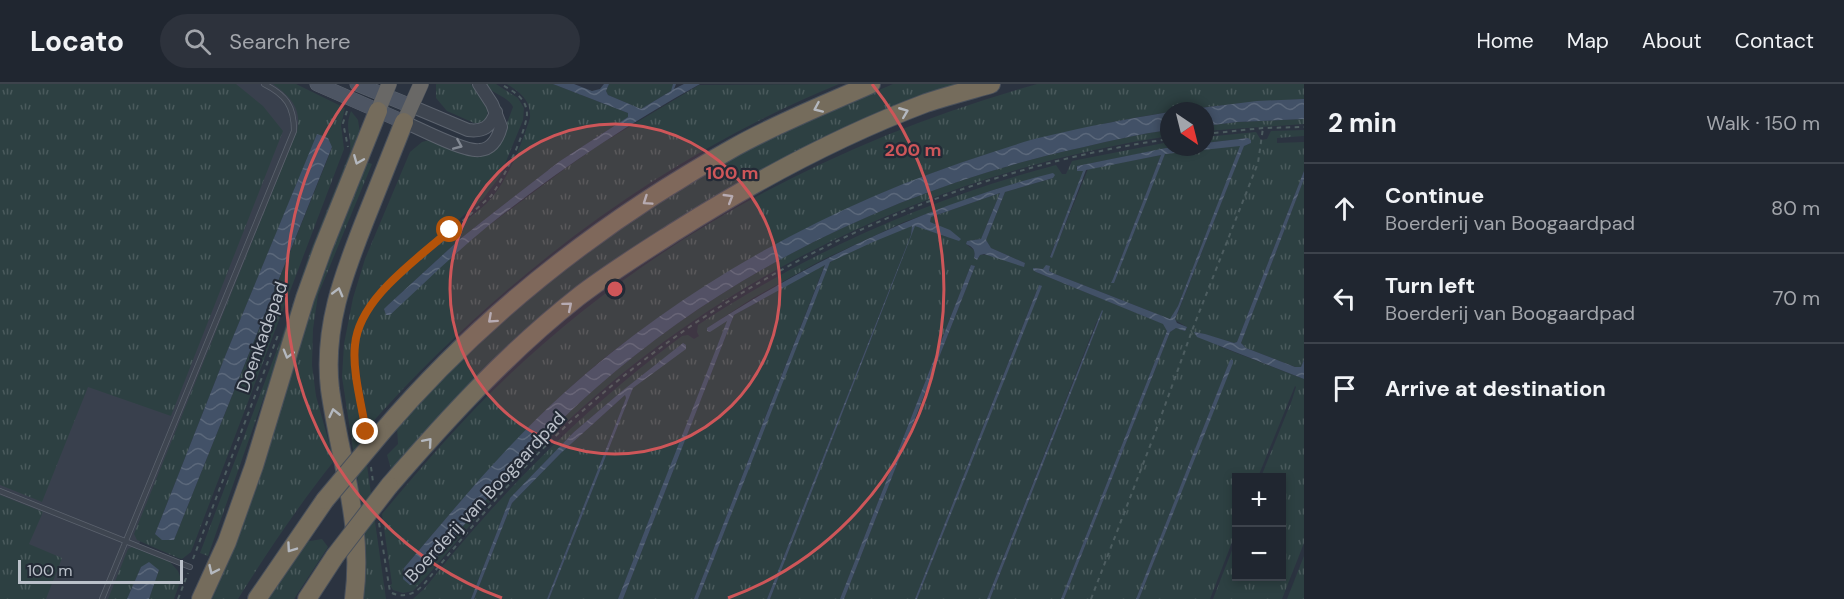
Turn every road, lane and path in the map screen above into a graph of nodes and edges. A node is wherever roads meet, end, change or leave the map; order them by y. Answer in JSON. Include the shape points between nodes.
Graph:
{"nodes":[{"id":1,"x":264,"y":84,"type":"edge"},
{"id":2,"x":317,"y":84,"type":"edge"},
{"id":3,"x":357,"y":84,"type":"edge"},
{"id":4,"x":421,"y":84,"type":"edge"},
{"id":5,"x":479,"y":84,"type":"edge"},
{"id":6,"x":501,"y":84,"type":"edge"},
{"id":7,"x":871,"y":84,"type":"edge"},
{"id":8,"x":991,"y":84,"type":"edge"},
{"id":9,"x":384,"y":97,"type":"edge"},
{"id":10,"x":351,"y":100,"type":"junction"},
{"id":11,"x":496,"y":112,"type":"junction"},
{"id":12,"x":407,"y":114,"type":"junction"},
{"id":13,"x":1304,"y":127,"type":"edge"},
{"id":14,"x":1263,"y":128,"type":"junction"},
{"id":15,"x":1214,"y":133,"type":"edge"},
{"id":16,"x":1160,"y":141,"type":"edge"},
{"id":17,"x":347,"y":151,"type":"dead end"},
{"id":18,"x":278,"y":333,"type":"dead end"},
{"id":19,"x":374,"y":432,"type":"junction"},
{"id":20,"x":371,"y":466,"type":"dead end"},
{"id":21,"x":382,"y":488,"type":"junction"},
{"id":22,"x":0,"y":491,"type":"edge"},
{"id":23,"x":379,"y":524,"type":"dead end"},
{"id":24,"x":125,"y":542,"type":"junction"},
{"id":25,"x":190,"y":567,"type":"junction"},
{"id":26,"x":396,"y":598,"type":"edge"},
{"id":27,"x":102,"y":599,"type":"edge"},
{"id":28,"x":178,"y":599,"type":"edge"},
{"id":29,"x":201,"y":599,"type":"edge"},
{"id":30,"x":257,"y":599,"type":"edge"},
{"id":31,"x":307,"y":599,"type":"edge"},
{"id":32,"x":354,"y":599,"type":"edge"},
{"id":33,"x":1091,"y":599,"type":"edge"}],
"edges":[{"from":1,"to":24,"type":"lane","via":[[287,102],[294,114],[294,131]]},
{"from":2,"to":10,"type":"main road"},
{"from":3,"to":9,"type":"main road"},
{"from":4,"to":12,"type":"highway"},
{"from":5,"to":11,"type":"street"},
{"from":6,"to":19,"type":"path","via":[[521,97],[527,108],[526,121],[503,177],[491,196],[382,292],[361,322],[355,358]]},
{"from":7,"to":19,"type":"highway","one_way":true,"via":[[736,146],[578,248],[469,340]]},
{"from":21,"to":8,"type":"highway","one_way":true,"via":[[532,336],[620,267],[734,194],[848,136],[927,103]]},
{"from":9,"to":10,"type":"main road"},
{"from":9,"to":12,"type":"main road"},
{"from":9,"to":29,"type":"highway","one_way":true,"via":[[323,248],[254,466]]},
{"from":10,"to":17,"type":"path","via":[[344,123]]},
{"from":11,"to":12,"type":"street","via":[[492,122],[477,131]]},
{"from":12,"to":11,"type":"street","one_way":true,"via":[[478,151],[491,145],[499,133]]},
{"from":32,"to":12,"type":"highway","one_way":true,"via":[[354,510],[330,385],[330,328],[345,271]]},
{"from":13,"to":14,"type":"path"},
{"from":14,"to":15,"type":"path"},
{"from":14,"to":33,"type":"path","via":[[1258,163]]},
{"from":16,"to":26,"type":"path","name":"Boerderij van Boogaardpad","via":[[1063,159],[958,191],[895,215],[781,271],[712,311],[658,349],[567,426],[532,460],[416,592]]},
{"from":18,"to":25,"type":"path","name":"Doenkadepad"},
{"from":19,"to":30,"type":"highway","one_way":true,"bridge":true},
{"from":20,"to":21,"type":"path"},
{"from":21,"to":31,"type":"highway","bridge":true},
{"from":22,"to":24,"type":"lane"},
{"from":23,"to":26,"type":"path","name":"Boerderij van Boogaardpad","via":[[388,587]]},
{"from":24,"to":25,"type":"lane"},
{"from":24,"to":27,"type":"lane"},
{"from":25,"to":28,"type":"path","name":"Doenkadepad"}]}
